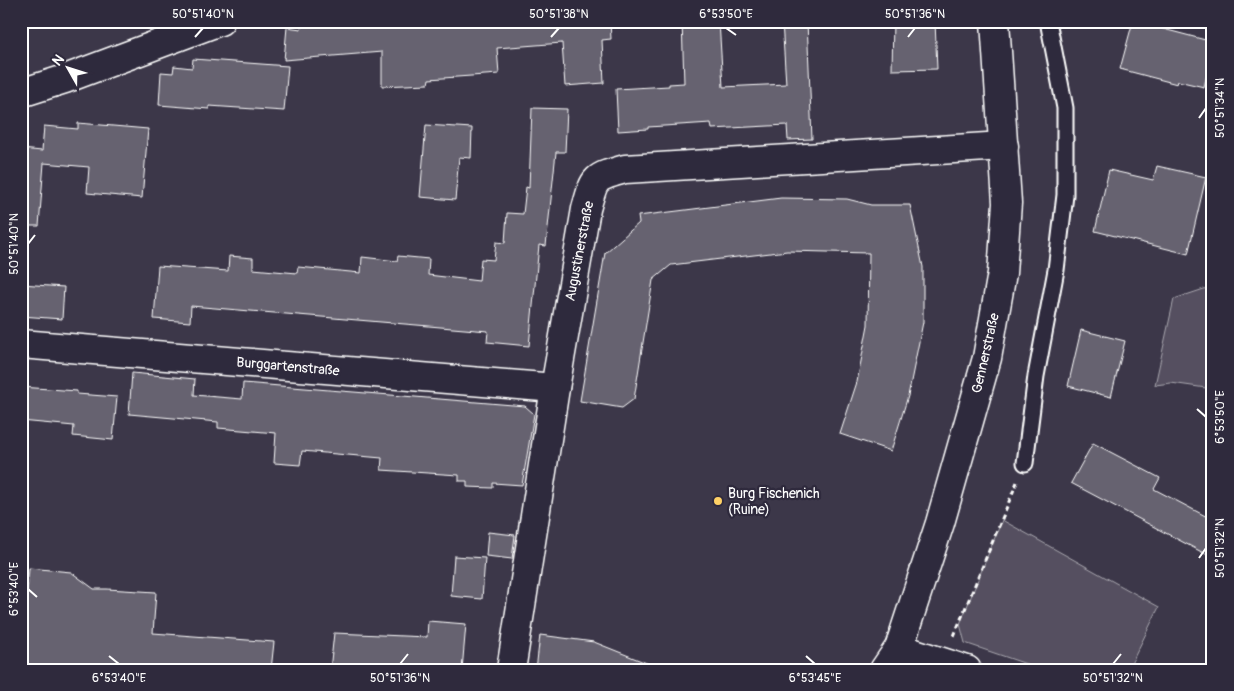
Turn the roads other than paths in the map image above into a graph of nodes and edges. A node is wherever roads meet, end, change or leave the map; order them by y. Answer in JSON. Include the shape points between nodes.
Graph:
{"nodes":[{"id":1,"x":220,"y":21,"type":"edge"},
{"id":2,"x":994,"y":21,"type":"edge"},
{"id":3,"x":1048,"y":21,"type":"edge"},
{"id":4,"x":21,"y":92,"type":"edge"},
{"id":5,"x":1004,"y":146,"type":"junction"},
{"id":6,"x":21,"y":344,"type":"edge"},
{"id":7,"x":555,"y":388,"type":"junction"},
{"id":8,"x":1025,"y":463,"type":"road end"},
{"id":9,"x":892,"y":659,"type":"edge"},
{"id":10,"x":955,"y":666,"type":"edge"},
{"id":11,"x":511,"y":670,"type":"edge"}],
"edges":[{"from":1,"to":4,"type":"street","via":[[65,79]]},
{"from":2,"to":5,"type":"street","name":"Gennerstraße"},
{"from":3,"to":8,"type":"lane","via":[[1065,108],[1065,195]]},
{"from":5,"to":7,"type":"street","name":"Augustinerstraße","via":[[625,169],[602,175],[593,185],[586,209]]},
{"from":5,"to":9,"type":"street","name":"Gennerstraße","via":[[1007,203],[1002,273],[986,358],[940,523]]},
{"from":6,"to":7,"type":"street","name":"Burggartenstraße"},
{"from":7,"to":11,"type":"street","name":"Augustinerstraße"},
{"from":9,"to":10,"type":"street"}]}
